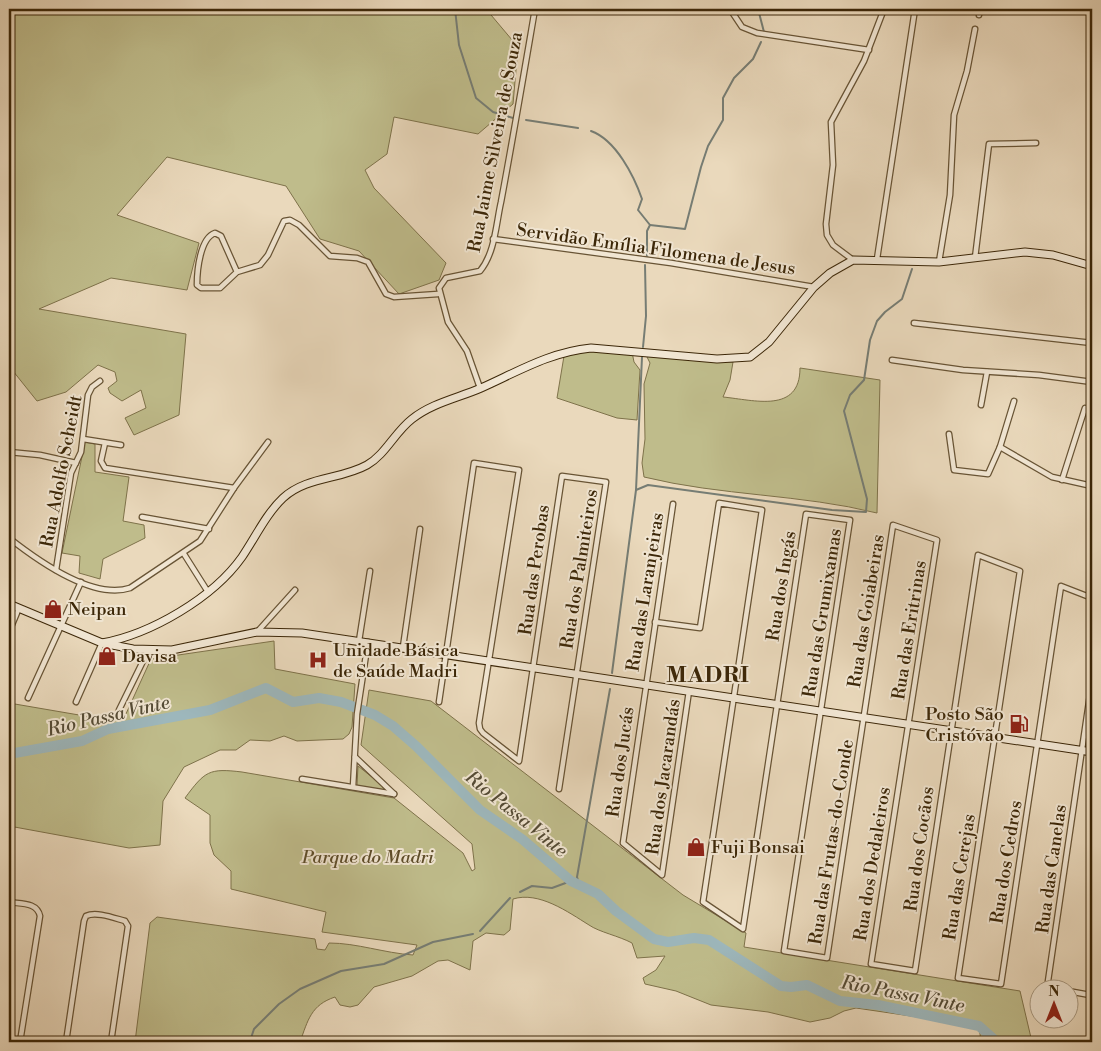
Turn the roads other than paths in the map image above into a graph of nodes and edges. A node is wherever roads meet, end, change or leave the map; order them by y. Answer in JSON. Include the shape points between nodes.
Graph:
{"nodes":[{"id":1,"x":535,"y":9,"type":"edge"},
{"id":2,"x":730,"y":9,"type":"edge"},
{"id":3,"x":884,"y":9,"type":"edge"},
{"id":4,"x":915,"y":9,"type":"edge"},
{"id":5,"x":980,"y":9,"type":"edge"},
{"id":6,"x":979,"y":15,"type":"dead end"},
{"id":7,"x":975,"y":29,"type":"dead end"},
{"id":8,"x":869,"y":50,"type":"junction"},
{"id":9,"x":1036,"y":143,"type":"dead end"},
{"id":10,"x":493,"y":239,"type":"junction"},
{"id":11,"x":975,"y":258,"type":"junction"},
{"id":12,"x":877,"y":259,"type":"junction"},
{"id":13,"x":853,"y":260,"type":"junction"},
{"id":14,"x":939,"y":262,"type":"junction"},
{"id":15,"x":1092,"y":266,"type":"edge"},
{"id":16,"x":237,"y":272,"type":"junction"},
{"id":17,"x":814,"y":287,"type":"junction"},
{"id":18,"x":438,"y":294,"type":"junction"},
{"id":19,"x":914,"y":323,"type":"dead end"},
{"id":20,"x":1092,"y":343,"type":"edge"},
{"id":21,"x":892,"y":360,"type":"dead end"},
{"id":22,"x":987,"y":372,"type":"junction"},
{"id":23,"x":100,"y":381,"type":"dead end"},
{"id":24,"x":1092,"y":382,"type":"edge"},
{"id":25,"x":480,"y":388,"type":"junction"},
{"id":26,"x":1014,"y":401,"type":"dead end"},
{"id":27,"x":980,"y":405,"type":"dead end"},
{"id":28,"x":1085,"y":408,"type":"dead end"},
{"id":29,"x":949,"y":434,"type":"dead end"},
{"id":30,"x":83,"y":439,"type":"junction"},
{"id":31,"x":268,"y":442,"type":"dead end"},
{"id":32,"x":105,"y":443,"type":"junction"},
{"id":33,"x":121,"y":445,"type":"dead end"},
{"id":34,"x":1000,"y":447,"type":"junction"},
{"id":35,"x":9,"y":452,"type":"edge"},
{"id":36,"x":76,"y":463,"type":"junction"},
{"id":37,"x":562,"y":476,"type":"joint"},
{"id":38,"x":1062,"y":480,"type":"junction"},
{"id":39,"x":1092,"y":486,"type":"edge"},
{"id":40,"x":234,"y":488,"type":"junction"},
{"id":41,"x":673,"y":504,"type":"dead end"},
{"id":42,"x":142,"y":517,"type":"dead end"},
{"id":43,"x":850,"y":520,"type":"joint"},
{"id":44,"x":209,"y":528,"type":"junction"},
{"id":45,"x":420,"y":528,"type":"dead end"},
{"id":46,"x":9,"y":538,"type":"edge"},
{"id":47,"x":936,"y":540,"type":"joint"},
{"id":48,"x":184,"y":554,"type":"junction"},
{"id":49,"x":56,"y":570,"type":"junction"},
{"id":50,"x":370,"y":571,"type":"dead end"},
{"id":51,"x":81,"y":582,"type":"junction"},
{"id":52,"x":295,"y":590,"type":"dead end"},
{"id":53,"x":208,"y":592,"type":"junction"},
{"id":54,"x":1092,"y":598,"type":"edge"},
{"id":55,"x":9,"y":604,"type":"edge"},
{"id":56,"x":19,"y":608,"type":"junction"},
{"id":57,"x":654,"y":622,"type":"junction"},
{"id":58,"x":62,"y":626,"type":"junction"},
{"id":59,"x":9,"y":632,"type":"edge"},
{"id":60,"x":257,"y":632,"type":"junction"},
{"id":61,"x":359,"y":641,"type":"junction"},
{"id":62,"x":368,"y":642,"type":"junction"},
{"id":63,"x":102,"y":643,"type":"junction"},
{"id":64,"x":403,"y":647,"type":"junction"},
{"id":65,"x":148,"y":651,"type":"junction"},
{"id":66,"x":446,"y":654,"type":"junction"},
{"id":67,"x":489,"y":661,"type":"junction"},
{"id":68,"x":533,"y":668,"type":"junction"},
{"id":69,"x":577,"y":674,"type":"junction"},
{"id":70,"x":1092,"y":681,"type":"edge"},
{"id":71,"x":645,"y":684,"type":"junction"},
{"id":72,"x":689,"y":691,"type":"junction"},
{"id":73,"x":28,"y":698,"type":"dead end"},
{"id":74,"x":733,"y":698,"type":"junction"},
{"id":75,"x":76,"y":702,"type":"dead end"},
{"id":76,"x":439,"y":702,"type":"dead end"},
{"id":77,"x":777,"y":705,"type":"junction"},
{"id":78,"x":119,"y":710,"type":"dead end"},
{"id":79,"x":820,"y":711,"type":"junction"},
{"id":80,"x":864,"y":718,"type":"junction"},
{"id":81,"x":908,"y":724,"type":"junction"},
{"id":82,"x":951,"y":731,"type":"junction"},
{"id":83,"x":994,"y":737,"type":"junction"},
{"id":84,"x":1038,"y":744,"type":"junction"},
{"id":85,"x":1082,"y":751,"type":"junction"},
{"id":86,"x":1092,"y":752,"type":"edge"},
{"id":87,"x":355,"y":757,"type":"junction"},
{"id":88,"x":302,"y":778,"type":"dead end"},
{"id":89,"x":353,"y":787,"type":"junction"},
{"id":90,"x":559,"y":789,"type":"dead end"},
{"id":91,"x":623,"y":843,"type":"joint"},
{"id":92,"x":9,"y":902,"type":"edge"},
{"id":93,"x":784,"y":951,"type":"joint"},
{"id":94,"x":915,"y":971,"type":"joint"},
{"id":95,"x":1092,"y":977,"type":"edge"},
{"id":96,"x":1048,"y":978,"type":"edge"},
{"id":97,"x":1001,"y":984,"type":"joint"},
{"id":98,"x":1078,"y":992,"type":"edge"},
{"id":99,"x":20,"y":1042,"type":"edge"},
{"id":100,"x":66,"y":1042,"type":"edge"},
{"id":101,"x":111,"y":1042,"type":"edge"}],
"edges":[{"from":1,"to":10,"type":"street","name":"Rua Jaime Silveira de Souza"},
{"from":2,"to":8,"type":"street","via":[[742,27],[757,33]]},
{"from":3,"to":8,"type":"street"},
{"from":4,"to":12,"type":"street"},
{"from":5,"to":6,"type":"street"},
{"from":7,"to":14,"type":"street","via":[[954,115],[950,196]]},
{"from":8,"to":13,"type":"street","via":[[830,125],[833,165],[826,217],[827,235],[833,245]]},
{"from":9,"to":11,"type":"street","via":[[989,144]]},
{"from":10,"to":17,"type":"street","name":"Servidão Emília Filomena de Jesus","via":[[671,263]]},
{"from":10,"to":18,"type":"street","name":"Rua Jaime Silveira de Souza","via":[[480,271],[446,278]]},
{"from":11,"to":14,"type":"main road"},
{"from":11,"to":15,"type":"main road","via":[[1038,253]]},
{"from":12,"to":13,"type":"main road"},
{"from":12,"to":14,"type":"main road"},
{"from":13,"to":17,"type":"main road"},
{"from":16,"to":16,"type":"street","via":[[221,236],[215,232],[211,234],[199,261],[197,286],[220,288]]},
{"from":16,"to":18,"type":"street","via":[[260,265],[284,221],[290,220],[330,256],[368,262],[386,294]]},
{"from":17,"to":25,"type":"main road","via":[[769,342],[750,357],[717,359],[619,348],[575,349]]},
{"from":18,"to":25,"type":"street","via":[[448,322],[470,358]]},
{"from":19,"to":20,"type":"street"},
{"from":21,"to":22,"type":"street"},
{"from":22,"to":24,"type":"street"},
{"from":22,"to":27,"type":"street"},
{"from":23,"to":30,"type":"street","name":"Rua Adolfo Scheidt","via":[[89,391]]},
{"from":25,"to":53,"type":"main road","via":[[413,418],[366,465],[307,483],[284,497],[241,559]]},
{"from":26,"to":34,"type":"street"},
{"from":28,"to":38,"type":"street"},
{"from":29,"to":34,"type":"street","via":[[953,467],[957,472],[988,474]]},
{"from":30,"to":32,"type":"street"},
{"from":30,"to":36,"type":"street","name":"Rua Adolfo Scheidt"},
{"from":31,"to":40,"type":"street"},
{"from":32,"to":33,"type":"street"},
{"from":32,"to":40,"type":"street","via":[[102,461],[105,468]]},
{"from":34,"to":38,"type":"street","via":[[1047,475]]},
{"from":35,"to":36,"type":"street"},
{"from":36,"to":49,"type":"street","name":"Rua Adolfo Scheidt","via":[[70,473]]},
{"from":37,"to":68,"type":"street","name":"Rua das Perobas"},
{"from":37,"to":69,"type":"street","name":"Rua dos Palmiteiros","via":[[606,482]]},
{"from":38,"to":39,"type":"street"},
{"from":40,"to":44,"type":"street"},
{"from":41,"to":57,"type":"street","name":"Rua das Laranjeiras"},
{"from":42,"to":44,"type":"street"},
{"from":43,"to":77,"type":"street","name":"Rua dos Ingás","via":[[806,514]]},
{"from":43,"to":79,"type":"street","name":"Rua das Grumixamas"},
{"from":44,"to":48,"type":"street","via":[[200,541]]},
{"from":45,"to":64,"type":"street"},
{"from":46,"to":49,"type":"street"},
{"from":47,"to":80,"type":"street","name":"Rua das Goiabeiras","via":[[894,524]]},
{"from":47,"to":81,"type":"street","name":"Rua das Eritrinas"},
{"from":48,"to":51,"type":"street","via":[[138,584],[122,590],[108,590]]},
{"from":48,"to":53,"type":"street"},
{"from":49,"to":51,"type":"street"},
{"from":50,"to":61,"type":"street"},
{"from":51,"to":58,"type":"street"},
{"from":52,"to":60,"type":"street"},
{"from":53,"to":63,"type":"main road","via":[[148,629]]},
{"from":54,"to":84,"type":"street","name":"Rua dos Cedros","via":[[1061,586]]},
{"from":55,"to":56,"type":"main road"},
{"from":56,"to":58,"type":"main road"},
{"from":56,"to":59,"type":"street"},
{"from":57,"to":71,"type":"street","name":"Rua das Laranjeiras"},
{"from":57,"to":74,"type":"street","via":[[700,628],[719,503],[762,510]]},
{"from":58,"to":63,"type":"main road"},
{"from":58,"to":73,"type":"street"},
{"from":60,"to":61,"type":"main road","via":[[302,633]]},
{"from":60,"to":65,"type":"main road","via":[[172,650]]},
{"from":61,"to":62,"type":"main road"},
{"from":62,"to":64,"type":"main road"},
{"from":62,"to":87,"type":"street","via":[[359,696]]},
{"from":63,"to":65,"type":"main road"},
{"from":63,"to":75,"type":"street"},
{"from":64,"to":66,"type":"main road"},
{"from":65,"to":78,"type":"street"},
{"from":66,"to":67,"type":"main road"},
{"from":66,"to":67,"type":"street","via":[[474,463],[519,470]]},
{"from":66,"to":76,"type":"street"},
{"from":67,"to":68,"type":"main road"},
{"from":67,"to":68,"type":"street","name":"Rua das Perobas","via":[[480,729],[519,761]]},
{"from":68,"to":69,"type":"main road"},
{"from":69,"to":71,"type":"main road"},
{"from":69,"to":90,"type":"street"},
{"from":70,"to":85,"type":"street","name":"Rua das Canelas"},
{"from":71,"to":72,"type":"main road"},
{"from":71,"to":91,"type":"street","name":"Rua dos Jucás"},
{"from":72,"to":74,"type":"main road"},
{"from":72,"to":91,"type":"street","name":"Rua dos Jacarandás","via":[[662,875]]},
{"from":74,"to":77,"type":"main road"},
{"from":74,"to":77,"type":"street","via":[[703,902],[743,929]]},
{"from":77,"to":79,"type":"main road"},
{"from":79,"to":80,"type":"main road"},
{"from":79,"to":93,"type":"street","name":"Rua das Grumixamas"},
{"from":80,"to":81,"type":"main road"},
{"from":80,"to":93,"type":"street","name":"Rua das Frutas-do-Conde","via":[[827,958]]},
{"from":81,"to":82,"type":"main road"},
{"from":81,"to":94,"type":"street","name":"Rua dos Dedaleiros","via":[[871,964]]},
{"from":82,"to":83,"type":"main road"},
{"from":82,"to":83,"type":"street","name":"Rua dos Cocãos","via":[[978,555],[1020,571]]},
{"from":82,"to":94,"type":"street","name":"Rua dos Cocãos"},
{"from":83,"to":84,"type":"main road"},
{"from":83,"to":97,"type":"street","name":"Rua das Cerejas","via":[[958,978]]},
{"from":84,"to":85,"type":"main road"},
{"from":84,"to":97,"type":"street","name":"Rua dos Cedros"},
{"from":85,"to":86,"type":"main road"},
{"from":85,"to":96,"type":"street","name":"Rua das Canelas"},
{"from":87,"to":89,"type":"street"},
{"from":87,"to":89,"type":"street","via":[[394,794]]},
{"from":88,"to":89,"type":"street"},
{"from":92,"to":99,"type":"street","via":[[33,906],[40,916]]},
{"from":95,"to":98,"type":"street","via":[[1090,994]]},
{"from":100,"to":101,"type":"street","via":[[86,916],[93,914],[125,921],[128,926]]}]}
